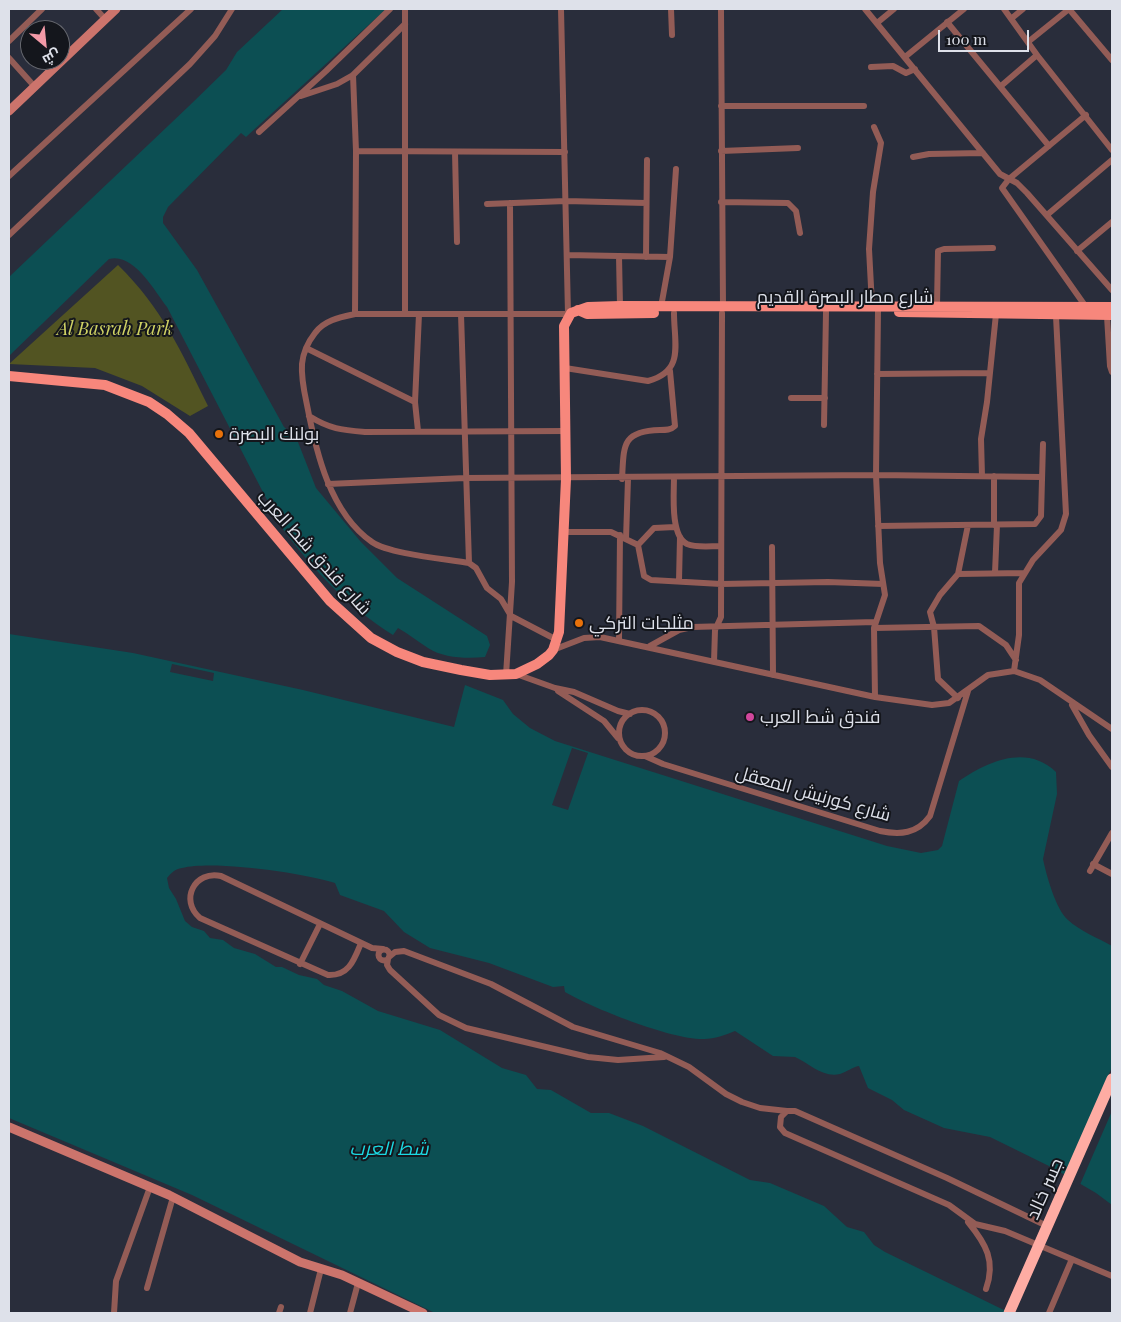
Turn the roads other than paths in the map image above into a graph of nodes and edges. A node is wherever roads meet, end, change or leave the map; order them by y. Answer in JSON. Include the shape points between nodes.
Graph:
{"nodes":[{"id":1,"x":42,"y":9,"type":"edge"},
{"id":2,"x":96,"y":9,"type":"edge"},
{"id":3,"x":116,"y":9,"type":"edge"},
{"id":4,"x":191,"y":9,"type":"edge"},
{"id":5,"x":232,"y":9,"type":"edge"},
{"id":6,"x":390,"y":9,"type":"edge"},
{"id":7,"x":405,"y":9,"type":"edge"},
{"id":8,"x":561,"y":9,"type":"edge"},
{"id":9,"x":671,"y":9,"type":"edge"},
{"id":10,"x":721,"y":9,"type":"edge"},
{"id":11,"x":865,"y":9,"type":"edge"},
{"id":12,"x":894,"y":9,"type":"edge"},
{"id":13,"x":964,"y":9,"type":"edge"},
{"id":14,"x":1004,"y":9,"type":"edge"},
{"id":15,"x":1023,"y":9,"type":"edge"},
{"id":16,"x":1069,"y":9,"type":"edge"},
{"id":17,"x":1012,"y":18,"type":"junction"},
{"id":18,"x":105,"y":19,"type":"junction"},
{"id":19,"x":947,"y":22,"type":"junction"},
{"id":20,"x":877,"y":23,"type":"junction"},
{"id":21,"x":405,"y":24,"type":"junction"},
{"id":22,"x":672,"y":36,"type":"dead end"},
{"id":23,"x":9,"y":41,"type":"edge"},
{"id":24,"x":1028,"y":42,"type":"junction"},
{"id":25,"x":1037,"y":55,"type":"junction"},
{"id":26,"x":905,"y":56,"type":"junction"},
{"id":27,"x":9,"y":58,"type":"edge"},
{"id":28,"x":1112,"y":60,"type":"edge"},
{"id":29,"x":871,"y":67,"type":"dead end"},
{"id":30,"x":916,"y":69,"type":"junction"},
{"id":31,"x":353,"y":75,"type":"junction"},
{"id":32,"x":1002,"y":86,"type":"junction"},
{"id":33,"x":35,"y":87,"type":"junction"},
{"id":34,"x":299,"y":97,"type":"junction"},
{"id":35,"x":721,"y":106,"type":"junction"},
{"id":36,"x":864,"y":106,"type":"dead end"},
{"id":37,"x":9,"y":111,"type":"edge"},
{"id":38,"x":1086,"y":115,"type":"junction"},
{"id":39,"x":874,"y":127,"type":"dead end"},
{"id":40,"x":259,"y":132,"type":"dead end"},
{"id":41,"x":1050,"y":146,"type":"junction"},
{"id":42,"x":798,"y":148,"type":"dead end"},
{"id":43,"x":1112,"y":150,"type":"edge"},
{"id":44,"x":356,"y":151,"type":"junction"},
{"id":45,"x":405,"y":151,"type":"junction"},
{"id":46,"x":721,"y":151,"type":"junction"},
{"id":47,"x":455,"y":152,"type":"junction"},
{"id":48,"x":565,"y":152,"type":"junction"},
{"id":49,"x":983,"y":153,"type":"junction"},
{"id":50,"x":913,"y":157,"type":"dead end"},
{"id":51,"x":647,"y":160,"type":"dead end"},
{"id":52,"x":1112,"y":160,"type":"edge"},
{"id":53,"x":676,"y":169,"type":"dead end"},
{"id":54,"x":9,"y":176,"type":"edge"},
{"id":55,"x":1009,"y":179,"type":"junction"},
{"id":56,"x":566,"y":201,"type":"junction"},
{"id":57,"x":721,"y":202,"type":"junction"},
{"id":58,"x":510,"y":203,"type":"junction"},
{"id":59,"x":646,"y":203,"type":"junction"},
{"id":60,"x":487,"y":204,"type":"dead end"},
{"id":61,"x":1046,"y":215,"type":"junction"},
{"id":62,"x":1112,"y":222,"type":"edge"},
{"id":63,"x":800,"y":233,"type":"dead end"},
{"id":64,"x":9,"y":235,"type":"edge"},
{"id":65,"x":457,"y":242,"type":"dead end"},
{"id":66,"x":993,"y":248,"type":"dead end"},
{"id":67,"x":1077,"y":251,"type":"junction"},
{"id":68,"x":567,"y":255,"type":"junction"},
{"id":69,"x":619,"y":256,"type":"junction"},
{"id":70,"x":646,"y":257,"type":"junction"},
{"id":71,"x":670,"y":257,"type":"junction"},
{"id":72,"x":1111,"y":286,"type":"edge"},
{"id":73,"x":937,"y":305,"type":"junction"},
{"id":74,"x":620,"y":306,"type":"junction"},
{"id":75,"x":661,"y":307,"type":"junction"},
{"id":76,"x":875,"y":308,"type":"junction"},
{"id":77,"x":1086,"y":308,"type":"junction"},
{"id":78,"x":722,"y":309,"type":"junction"},
{"id":79,"x":573,"y":312,"type":"junction"},
{"id":80,"x":826,"y":312,"type":"junction"},
{"id":81,"x":674,"y":313,"type":"junction"},
{"id":82,"x":1110,"y":313,"type":"edge"},
{"id":83,"x":355,"y":314,"type":"junction"},
{"id":84,"x":405,"y":314,"type":"junction"},
{"id":85,"x":419,"y":314,"type":"junction"},
{"id":86,"x":462,"y":314,"type":"junction"},
{"id":87,"x":996,"y":314,"type":"junction"},
{"id":88,"x":510,"y":315,"type":"junction"},
{"id":89,"x":1056,"y":316,"type":"junction"},
{"id":90,"x":306,"y":348,"type":"junction"},
{"id":91,"x":565,"y":368,"type":"junction"},
{"id":92,"x":670,"y":371,"type":"junction"},
{"id":93,"x":1112,"y":372,"type":"edge"},
{"id":94,"x":990,"y":373,"type":"junction"},
{"id":95,"x":877,"y":374,"type":"junction"},
{"id":96,"x":9,"y":376,"type":"edge"},
{"id":97,"x":791,"y":398,"type":"dead end"},
{"id":98,"x":825,"y":398,"type":"junction"},
{"id":99,"x":415,"y":402,"type":"junction"},
{"id":100,"x":309,"y":416,"type":"junction"},
{"id":101,"x":824,"y":425,"type":"dead end"},
{"id":102,"x":418,"y":431,"type":"junction"},
{"id":103,"x":566,"y":431,"type":"junction"},
{"id":104,"x":464,"y":432,"type":"junction"},
{"id":105,"x":510,"y":432,"type":"junction"},
{"id":106,"x":1043,"y":444,"type":"dead end"},
{"id":107,"x":876,"y":475,"type":"junction"},
{"id":108,"x":982,"y":476,"type":"junction"},
{"id":109,"x":994,"y":476,"type":"junction"},
{"id":110,"x":674,"y":477,"type":"junction"},
{"id":111,"x":1042,"y":477,"type":"junction"},
{"id":112,"x":465,"y":478,"type":"junction"},
{"id":113,"x":511,"y":478,"type":"junction"},
{"id":114,"x":722,"y":478,"type":"junction"},
{"id":115,"x":566,"y":479,"type":"junction"},
{"id":116,"x":625,"y":479,"type":"junction"},
{"id":117,"x":328,"y":484,"type":"junction"},
{"id":118,"x":968,"y":525,"type":"junction"},
{"id":119,"x":995,"y":525,"type":"junction"},
{"id":120,"x":878,"y":526,"type":"junction"},
{"id":121,"x":675,"y":527,"type":"junction"},
{"id":122,"x":565,"y":532,"type":"junction"},
{"id":123,"x":620,"y":535,"type":"junction"},
{"id":124,"x":680,"y":537,"type":"junction"},
{"id":125,"x":626,"y":539,"type":"junction"},
{"id":126,"x":638,"y":545,"type":"junction"},
{"id":127,"x":722,"y":546,"type":"junction"},
{"id":128,"x":772,"y":547,"type":"dead end"},
{"id":129,"x":468,"y":563,"type":"junction"},
{"id":130,"x":994,"y":573,"type":"junction"},
{"id":131,"x":1024,"y":573,"type":"junction"},
{"id":132,"x":958,"y":574,"type":"junction"},
{"id":133,"x":679,"y":581,"type":"junction"},
{"id":134,"x":772,"y":582,"type":"junction"},
{"id":135,"x":722,"y":584,"type":"junction"},
{"id":136,"x":883,"y":584,"type":"junction"},
{"id":137,"x":511,"y":616,"type":"junction"},
{"id":138,"x":771,"y":624,"type":"junction"},
{"id":139,"x":717,"y":625,"type":"junction"},
{"id":140,"x":874,"y":625,"type":"junction"},
{"id":141,"x":934,"y":627,"type":"junction"},
{"id":142,"x":619,"y":640,"type":"junction"},
{"id":143,"x":555,"y":645,"type":"junction"},
{"id":144,"x":650,"y":646,"type":"junction"},
{"id":145,"x":1016,"y":660,"type":"junction"},
{"id":146,"x":714,"y":662,"type":"junction"},
{"id":147,"x":1014,"y":671,"type":"junction"},
{"id":148,"x":511,"y":674,"type":"junction"},
{"id":149,"x":773,"y":675,"type":"junction"},
{"id":150,"x":555,"y":688,"type":"junction"},
{"id":151,"x":969,"y":690,"type":"junction"},
{"id":152,"x":875,"y":697,"type":"junction"},
{"id":153,"x":958,"y":698,"type":"junction"},
{"id":154,"x":1072,"y":704,"type":"junction"},
{"id":155,"x":630,"y":714,"type":"junction"},
{"id":156,"x":1112,"y":729,"type":"edge"},
{"id":157,"x":620,"y":741,"type":"junction"},
{"id":158,"x":645,"y":756,"type":"junction"},
{"id":159,"x":1112,"y":767,"type":"edge"},
{"id":160,"x":1112,"y":834,"type":"edge"},
{"id":161,"x":1094,"y":864,"type":"junction"},
{"id":162,"x":1090,"y":871,"type":"dead end"},
{"id":163,"x":1112,"y":874,"type":"edge"},
{"id":164,"x":320,"y":924,"type":"junction"},
{"id":165,"x":361,"y":944,"type":"junction"},
{"id":166,"x":372,"y":948,"type":"junction"},
{"id":167,"x":385,"y":950,"type":"junction"},
{"id":168,"x":399,"y":951,"type":"junction"},
{"id":169,"x":385,"y":958,"type":"junction"},
{"id":170,"x":300,"y":964,"type":"junction"},
{"id":171,"x":670,"y":1058,"type":"junction"},
{"id":172,"x":1112,"y":1079,"type":"edge"},
{"id":173,"x":1112,"y":1097,"type":"edge"},
{"id":174,"x":787,"y":1111,"type":"junction"},
{"id":175,"x":9,"y":1127,"type":"edge"},
{"id":176,"x":150,"y":1187,"type":"junction"},
{"id":177,"x":172,"y":1197,"type":"junction"},
{"id":178,"x":968,"y":1221,"type":"junction"},
{"id":179,"x":1047,"y":1226,"type":"junction"},
{"id":180,"x":1072,"y":1259,"type":"junction"},
{"id":181,"x":321,"y":1269,"type":"junction"},
{"id":182,"x":1112,"y":1276,"type":"edge"},
{"id":183,"x":358,"y":1283,"type":"junction"},
{"id":184,"x":147,"y":1288,"type":"dead end"},
{"id":185,"x":986,"y":1289,"type":"dead end"},
{"id":186,"x":419,"y":1312,"type":"edge"},
{"id":187,"x":114,"y":1313,"type":"edge"},
{"id":188,"x":310,"y":1313,"type":"edge"},
{"id":189,"x":350,"y":1313,"type":"edge"},
{"id":190,"x":1009,"y":1313,"type":"edge"},
{"id":191,"x":1017,"y":1313,"type":"edge"},
{"id":192,"x":1049,"y":1313,"type":"edge"}],
"edges":[{"from":1,"to":23,"type":"street"},
{"from":2,"to":18,"type":"street"},
{"from":3,"to":18,"type":"street"},
{"from":4,"to":54,"type":"street"},
{"from":5,"to":64,"type":"street","via":[[215,36],[190,64]]},
{"from":6,"to":34,"type":"street"},
{"from":7,"to":21,"type":"street"},
{"from":8,"to":48,"type":"street"},
{"from":9,"to":22,"type":"street"},
{"from":10,"to":35,"type":"street"},
{"from":11,"to":20,"type":"street"},
{"from":12,"to":20,"type":"street"},
{"from":13,"to":19,"type":"street"},
{"from":14,"to":17,"type":"street"},
{"from":15,"to":17,"type":"street"},
{"from":16,"to":24,"type":"street"},
{"from":16,"to":28,"type":"street"},
{"from":17,"to":24,"type":"street"},
{"from":18,"to":33,"type":"street"},
{"from":19,"to":26,"type":"street"},
{"from":19,"to":32,"type":"street"},
{"from":20,"to":26,"type":"street"},
{"from":21,"to":31,"type":"street"},
{"from":21,"to":45,"type":"street"},
{"from":24,"to":25,"type":"street"},
{"from":25,"to":32,"type":"street"},
{"from":25,"to":38,"type":"street"},
{"from":26,"to":30,"type":"street"},
{"from":27,"to":33,"type":"street"},
{"from":29,"to":30,"type":"street","via":[[888,65],[910,73]]},
{"from":30,"to":49,"type":"street"},
{"from":31,"to":34,"type":"street"},
{"from":31,"to":44,"type":"street"},
{"from":32,"to":41,"type":"street"},
{"from":33,"to":37,"type":"street"},
{"from":34,"to":40,"type":"street"},
{"from":35,"to":36,"type":"street"},
{"from":35,"to":46,"type":"street"},
{"from":38,"to":41,"type":"street"},
{"from":38,"to":43,"type":"street"},
{"from":39,"to":76,"type":"street","via":[[881,143],[869,249]]},
{"from":41,"to":55,"type":"street"},
{"from":42,"to":46,"type":"street"},
{"from":44,"to":45,"type":"street"},
{"from":44,"to":83,"type":"street"},
{"from":45,"to":47,"type":"street"},
{"from":45,"to":84,"type":"street"},
{"from":46,"to":57,"type":"street"},
{"from":47,"to":48,"type":"street"},
{"from":47,"to":65,"type":"street"},
{"from":48,"to":56,"type":"street"},
{"from":49,"to":50,"type":"street"},
{"from":49,"to":55,"type":"street","via":[[1001,175]]},
{"from":51,"to":59,"type":"street"},
{"from":52,"to":61,"type":"street"},
{"from":53,"to":71,"type":"street"},
{"from":55,"to":61,"type":"street","via":[[1027,193]]},
{"from":55,"to":77,"type":"street","via":[[1002,186],[1003,191]]},
{"from":56,"to":58,"type":"street"},
{"from":56,"to":59,"type":"street"},
{"from":56,"to":68,"type":"street"},
{"from":57,"to":63,"type":"street","via":[[788,203],[796,210]]},
{"from":57,"to":78,"type":"street"},
{"from":58,"to":60,"type":"street"},
{"from":58,"to":88,"type":"street"},
{"from":59,"to":70,"type":"street"},
{"from":61,"to":67,"type":"street"},
{"from":62,"to":67,"type":"street"},
{"from":66,"to":73,"type":"street","via":[[938,251]]},
{"from":67,"to":72,"type":"street"},
{"from":68,"to":69,"type":"street"},
{"from":68,"to":79,"type":"street"},
{"from":69,"to":70,"type":"street"},
{"from":69,"to":74,"type":"street"},
{"from":70,"to":71,"type":"street"},
{"from":71,"to":75,"type":"street"},
{"from":73,"to":76,"type":"main road","name":"شارع مطار البصرة القديم"},
{"from":73,"to":77,"type":"main road","name":"شارع مطار البصرة القديم"},
{"from":74,"to":75,"type":"main road","name":"شارع مطار البصرة القديم"},
{"from":74,"to":79,"type":"main road","name":"شارع مطار البصرة القديم","via":[[588,307]]},
{"from":75,"to":78,"type":"main road","name":"شارع مطار البصرة القديم"},
{"from":76,"to":78,"type":"main road","name":"شارع مطار البصرة القديم"},
{"from":76,"to":80,"type":"main road","name":"شارع مطار البصرة القديم"},
{"from":76,"to":87,"type":"main road","name":"شارع مطار البصرة القديم"},
{"from":76,"to":95,"type":"street"},
{"from":77,"to":82,"type":"main road","name":"شارع مطار البصرة القديم"},
{"from":78,"to":80,"type":"main road","name":"شارع مطار البصرة القديم"},
{"from":78,"to":81,"type":"main road","name":"شارع مطار البصرة القديم"},
{"from":78,"to":114,"type":"street"},
{"from":79,"to":81,"type":"main road","name":"شارع مطار البصرة القديم"},
{"from":79,"to":88,"type":"street"},
{"from":79,"to":91,"type":"main road","via":[[564,326]]},
{"from":80,"to":98,"type":"street"},
{"from":81,"to":92,"type":"street","via":[[674,362]]},
{"from":82,"to":89,"type":"main road","name":"شارع مطار البصرة القديم"},
{"from":82,"to":93,"type":"street"},
{"from":83,"to":84,"type":"street"},
{"from":83,"to":90,"type":"street","via":[[325,324],[316,331]]},
{"from":84,"to":85,"type":"street"},
{"from":85,"to":86,"type":"street"},
{"from":85,"to":99,"type":"street"},
{"from":86,"to":88,"type":"street"},
{"from":86,"to":104,"type":"street"},
{"from":87,"to":89,"type":"main road","name":"شارع مطار البصرة القديم"},
{"from":87,"to":94,"type":"street"},
{"from":88,"to":105,"type":"street"},
{"from":89,"to":131,"type":"street","via":[[1066,514],[1061,530]]},
{"from":90,"to":99,"type":"street"},
{"from":90,"to":100,"type":"street","via":[[301,375]]},
{"from":91,"to":92,"type":"street","via":[[648,381]]},
{"from":91,"to":103,"type":"main road"},
{"from":92,"to":116,"type":"street","via":[[675,426],[640,431],[631,436],[624,444]]},
{"from":94,"to":95,"type":"street"},
{"from":94,"to":108,"type":"street","via":[[981,440]]},
{"from":95,"to":107,"type":"street"},
{"from":96,"to":148,"type":"main road","name":"شارع فندق شط العرب","via":[[105,385],[150,402],[184,427],[330,601],[371,638],[423,662],[490,675]]},
{"from":97,"to":98,"type":"street"},
{"from":98,"to":101,"type":"street"},
{"from":99,"to":102,"type":"street"},
{"from":100,"to":102,"type":"street","via":[[337,430]]},
{"from":100,"to":117,"type":"street"},
{"from":102,"to":104,"type":"street"},
{"from":103,"to":105,"type":"street"},
{"from":103,"to":115,"type":"main road"},
{"from":104,"to":105,"type":"street"},
{"from":104,"to":112,"type":"street"},
{"from":105,"to":113,"type":"street"},
{"from":106,"to":111,"type":"street"},
{"from":107,"to":108,"type":"street"},
{"from":107,"to":114,"type":"street"},
{"from":107,"to":120,"type":"street"},
{"from":108,"to":109,"type":"street"},
{"from":109,"to":111,"type":"street"},
{"from":109,"to":119,"type":"street"},
{"from":110,"to":114,"type":"street"},
{"from":110,"to":116,"type":"street"},
{"from":110,"to":121,"type":"street"},
{"from":111,"to":119,"type":"street","via":[[1038,522],[1032,525]]},
{"from":112,"to":113,"type":"street"},
{"from":112,"to":117,"type":"street"},
{"from":112,"to":129,"type":"street"},
{"from":113,"to":115,"type":"street"},
{"from":113,"to":137,"type":"street"},
{"from":114,"to":127,"type":"street"},
{"from":115,"to":116,"type":"street"},
{"from":115,"to":122,"type":"main road"},
{"from":116,"to":125,"type":"street"},
{"from":117,"to":129,"type":"street","via":[[350,520],[373,543]]},
{"from":118,"to":119,"type":"street"},
{"from":118,"to":120,"type":"street"},
{"from":118,"to":132,"type":"street"},
{"from":119,"to":130,"type":"street"},
{"from":120,"to":136,"type":"street"},
{"from":121,"to":124,"type":"street"},
{"from":121,"to":126,"type":"street","via":[[654,528]]},
{"from":122,"to":123,"type":"street","via":[[611,532]]},
{"from":122,"to":143,"type":"main road","via":[[562,617]]},
{"from":123,"to":125,"type":"street"},
{"from":123,"to":142,"type":"street"},
{"from":124,"to":127,"type":"street","via":[[684,543],[693,546]]},
{"from":124,"to":133,"type":"street"},
{"from":125,"to":126,"type":"street"},
{"from":126,"to":133,"type":"street","via":[[644,576],[651,580]]},
{"from":127,"to":135,"type":"street"},
{"from":128,"to":134,"type":"street"},
{"from":129,"to":137,"type":"street","via":[[476,568],[487,588],[501,599]]},
{"from":130,"to":131,"type":"street"},
{"from":130,"to":132,"type":"street"},
{"from":131,"to":145,"type":"street","via":[[1019,583]]},
{"from":132,"to":141,"type":"street","via":[[930,612]]},
{"from":133,"to":135,"type":"street"},
{"from":134,"to":135,"type":"street"},
{"from":134,"to":136,"type":"street"},
{"from":134,"to":138,"type":"street"},
{"from":135,"to":139,"type":"street","via":[[721,617]]},
{"from":136,"to":140,"type":"street","via":[[884,600]]},
{"from":137,"to":143,"type":"street"},
{"from":137,"to":148,"type":"street"},
{"from":138,"to":139,"type":"street"},
{"from":138,"to":140,"type":"street"},
{"from":138,"to":149,"type":"street"},
{"from":139,"to":144,"type":"street","via":[[684,629]]},
{"from":139,"to":146,"type":"street"},
{"from":140,"to":141,"type":"street"},
{"from":140,"to":152,"type":"street"},
{"from":141,"to":145,"type":"street","via":[[979,626],[1006,645]]},
{"from":141,"to":153,"type":"street","via":[[938,679]]},
{"from":142,"to":143,"type":"street","via":[[591,636]]},
{"from":142,"to":144,"type":"street"},
{"from":143,"to":148,"type":"main road","via":[[536,664]]},
{"from":144,"to":146,"type":"street"},
{"from":145,"to":147,"type":"street"},
{"from":146,"to":149,"type":"street"},
{"from":147,"to":151,"type":"street","via":[[988,675]]},
{"from":147,"to":154,"type":"street","via":[[1040,680]]},
{"from":148,"to":150,"type":"street"},
{"from":149,"to":152,"type":"street"},
{"from":150,"to":155,"type":"street"},
{"from":150,"to":157,"type":"street","via":[[604,721]]},
{"from":151,"to":153,"type":"street"},
{"from":151,"to":158,"type":"street","name":"شارع كورنيش المعقل","via":[[930,816],[908,833],[880,831]]},
{"from":152,"to":153,"type":"street","via":[[938,706]]},
{"from":154,"to":156,"type":"street"},
{"from":154,"to":159,"type":"street","via":[[1083,726]]},
{"from":155,"to":157,"type":"street","via":[[621,723]]},
{"from":155,"to":158,"type":"street","via":[[648,711],[662,723],[664,741],[656,751]]},
{"from":157,"to":158,"type":"street","via":[[627,751]]},
{"from":160,"to":161,"type":"street"},
{"from":161,"to":162,"type":"street"},
{"from":161,"to":163,"type":"street"},
{"from":164,"to":165,"type":"street"},
{"from":164,"to":170,"type":"street"},
{"from":164,"to":170,"type":"street","via":[[221,876],[206,876],[191,890],[191,906],[200,918]]},
{"from":165,"to":166,"type":"street"},
{"from":165,"to":170,"type":"street","via":[[351,965],[338,974],[328,975]]},
{"from":166,"to":167,"type":"street"},
{"from":166,"to":169,"type":"street"},
{"from":167,"to":168,"type":"street"},
{"from":167,"to":169,"type":"street"},
{"from":167,"to":169,"type":"street","via":[[379,953]]},
{"from":168,"to":169,"type":"street"},
{"from":168,"to":171,"type":"street","via":[[490,984],[573,1027]]},
{"from":169,"to":171,"type":"street","via":[[390,970],[439,1015],[466,1028],[588,1057],[618,1060]]},
{"from":171,"to":174,"type":"street","via":[[742,1102]]},
{"from":172,"to":179,"type":"highway","name":"جسر خالد"},
{"from":173,"to":191,"type":"highway","name":"جسر خالد"},
{"from":174,"to":178,"type":"street","via":[[779,1122],[785,1133],[949,1205]]},
{"from":174,"to":179,"type":"street","via":[[795,1111],[947,1178]]},
{"from":175,"to":176,"type":"street"},
{"from":176,"to":177,"type":"street"},
{"from":176,"to":187,"type":"street","via":[[116,1281]]},
{"from":177,"to":181,"type":"street","via":[[252,1239]]},
{"from":177,"to":184,"type":"street"},
{"from":178,"to":180,"type":"street"},
{"from":178,"to":185,"type":"street","via":[[989,1255],[991,1270]]},
{"from":179,"to":190,"type":"highway","name":"جسر خالد"},
{"from":180,"to":182,"type":"street"},
{"from":180,"to":192,"type":"street"},
{"from":181,"to":183,"type":"street"},
{"from":181,"to":188,"type":"street"},
{"from":183,"to":186,"type":"street"},
{"from":183,"to":189,"type":"street"}]}
